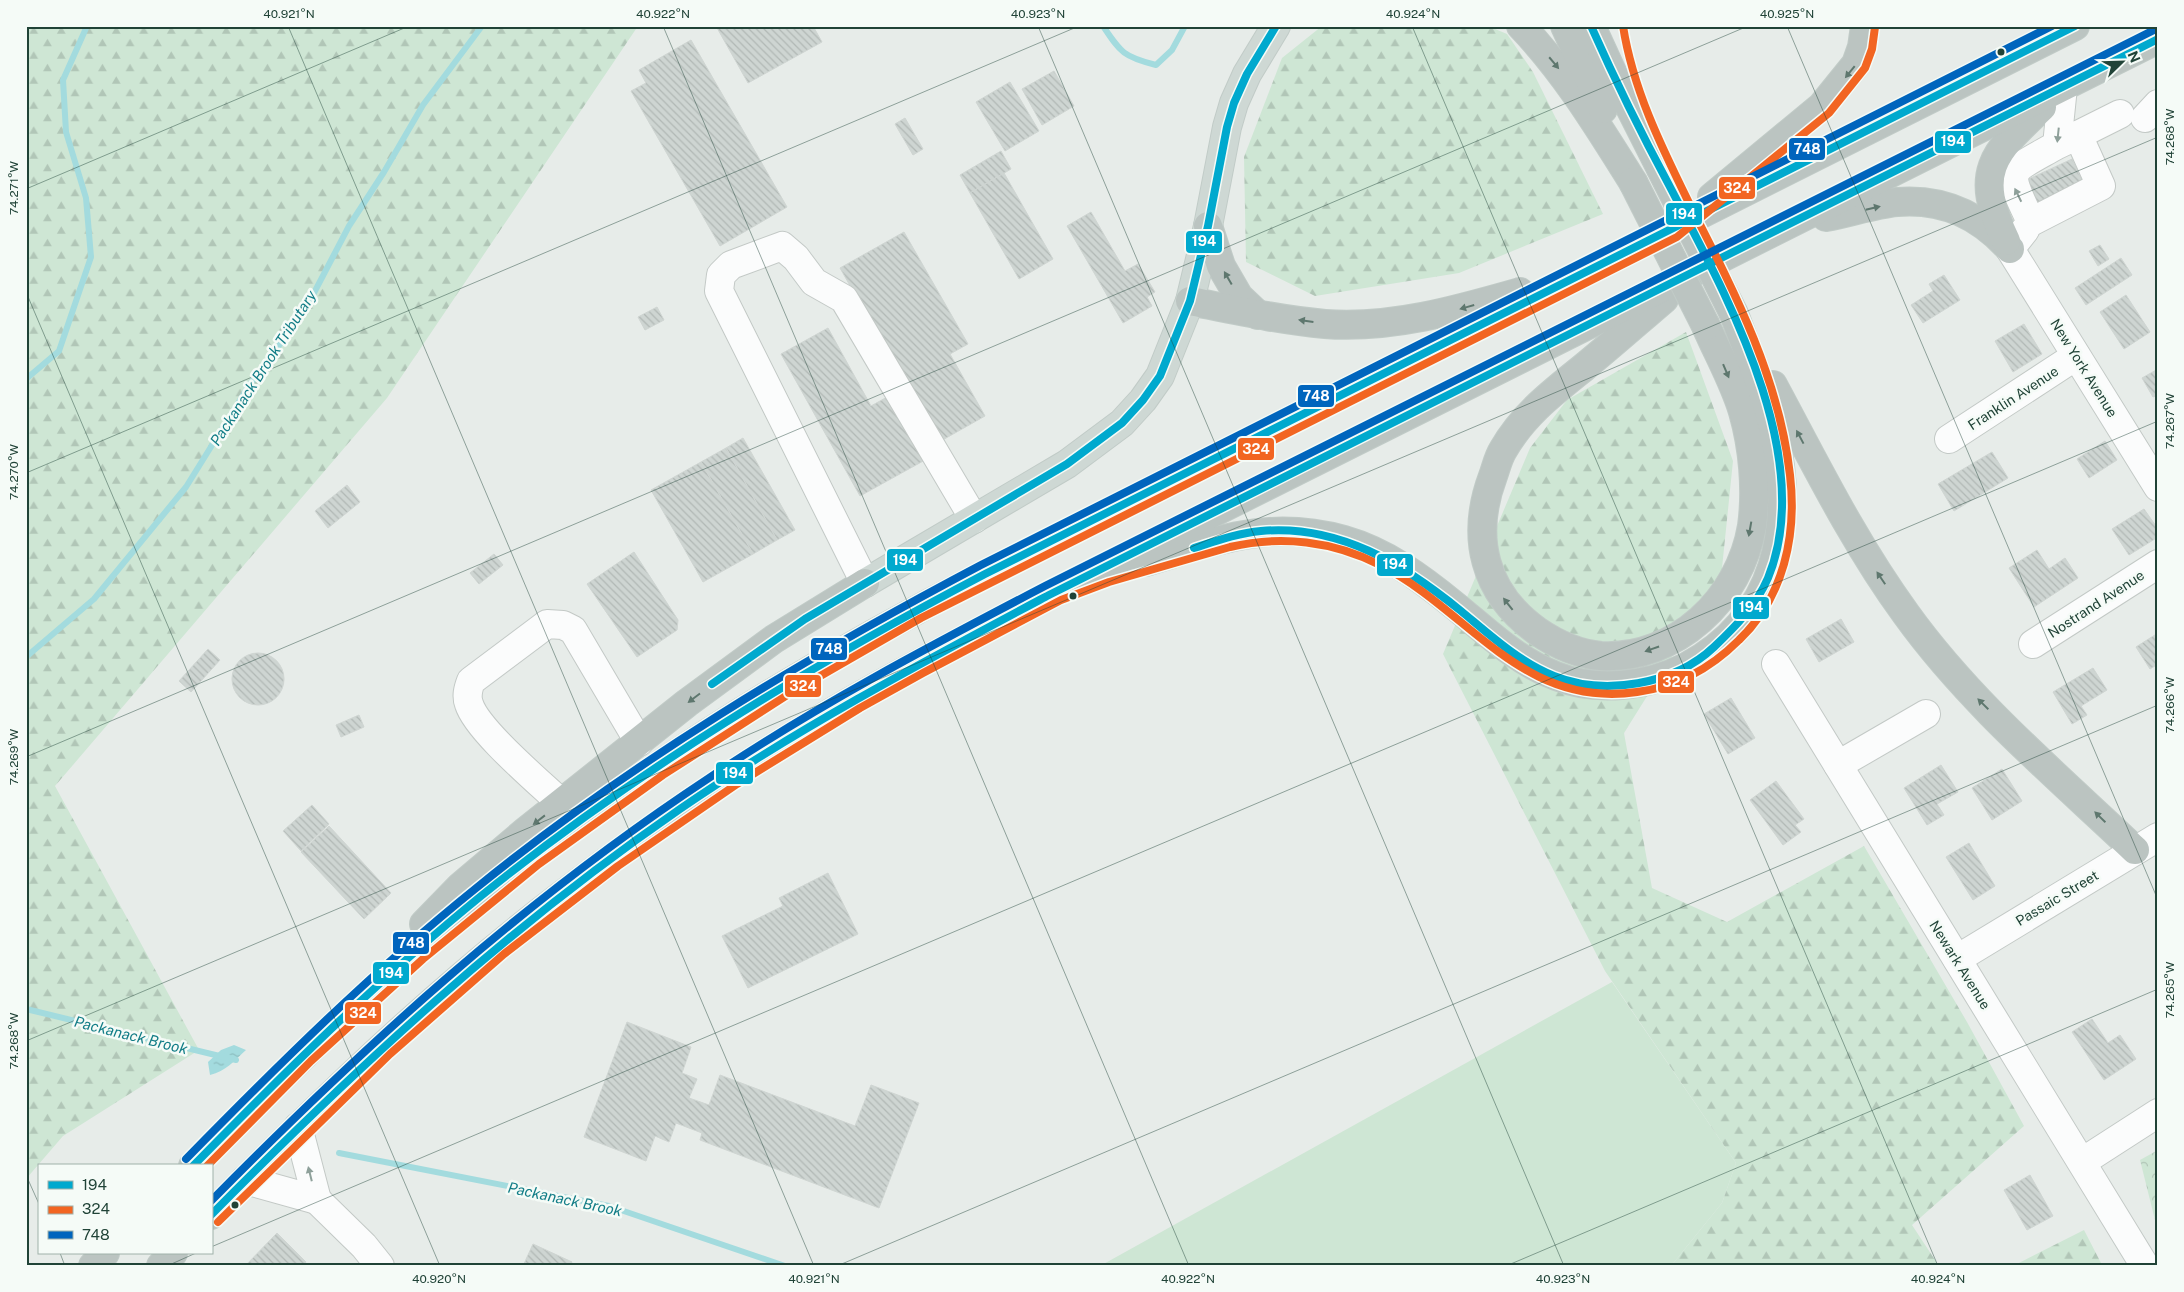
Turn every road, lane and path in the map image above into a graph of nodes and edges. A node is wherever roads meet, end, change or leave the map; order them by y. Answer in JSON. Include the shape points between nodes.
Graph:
{"nodes":[{"id":1,"x":1276,"y":26,"type":"edge"},
{"id":2,"x":1521,"y":26,"type":"edge"},
{"id":3,"x":1565,"y":26,"type":"edge"},
{"id":4,"x":1591,"y":26,"type":"edge"},
{"id":5,"x":1613,"y":26,"type":"edge"},
{"id":6,"x":1865,"y":26,"type":"edge"},
{"id":7,"x":2075,"y":26,"type":"edge"},
{"id":8,"x":2158,"y":39,"type":"edge"},
{"id":9,"x":2063,"y":87,"type":"junction"},
{"id":10,"x":2141,"y":112,"type":"edge"},
{"id":11,"x":2067,"y":140,"type":"junction"},
{"id":12,"x":1660,"y":167,"type":"junction"},
{"id":13,"x":1633,"y":182,"type":"junction"},
{"id":14,"x":2031,"y":222,"type":"junction"},
{"id":15,"x":1791,"y":224,"type":"junction"},
{"id":16,"x":1208,"y":226,"type":"junction"},
{"id":17,"x":1672,"y":229,"type":"junction"},
{"id":18,"x":2010,"y":249,"type":"junction"},
{"id":19,"x":1694,"y":272,"type":"junction"},
{"id":20,"x":1581,"y":275,"type":"junction"},
{"id":21,"x":1190,"y":301,"type":"junction"},
{"id":22,"x":1258,"y":314,"type":"junction"},
{"id":23,"x":1734,"y":314,"type":"junction"},
{"id":24,"x":2076,"y":356,"type":"junction"},
{"id":25,"x":1949,"y":439,"type":"dead end"},
{"id":26,"x":2158,"y":487,"type":"edge"},
{"id":27,"x":974,"y":519,"type":"junction"},
{"id":28,"x":2158,"y":564,"type":"edge"},
{"id":29,"x":1074,"y":583,"type":"junction"},
{"id":30,"x":865,"y":584,"type":"junction"},
{"id":31,"x":2033,"y":644,"type":"dead end"},
{"id":32,"x":1776,"y":664,"type":"dead end"},
{"id":33,"x":1926,"y":714,"type":"dead end"},
{"id":34,"x":639,"y":742,"type":"junction"},
{"id":35,"x":1838,"y":766,"type":"junction"},
{"id":36,"x":561,"y":803,"type":"junction"},
{"id":37,"x":2146,"y":843,"type":"edge"},
{"id":38,"x":1957,"y":959,"type":"junction"},
{"id":39,"x":358,"y":1002,"type":"junction"},
{"id":40,"x":2158,"y":1113,"type":"edge"},
{"id":41,"x":298,"y":1127,"type":"junction"},
{"id":42,"x":2082,"y":1162,"type":"junction"},
{"id":43,"x":194,"y":1164,"type":"edge"},
{"id":44,"x":245,"y":1180,"type":"junction"},
{"id":45,"x":317,"y":1200,"type":"junction"},
{"id":46,"x":212,"y":1214,"type":"edge"},
{"id":47,"x":105,"y":1254,"type":"edge"},
{"id":48,"x":173,"y":1254,"type":"edge"},
{"id":49,"x":93,"y":1266,"type":"edge"},
{"id":50,"x":161,"y":1266,"type":"edge"},
{"id":51,"x":380,"y":1266,"type":"edge"},
{"id":52,"x":2145,"y":1266,"type":"edge"}],
"edges":[{"from":1,"to":16,"type":"main road","via":[[1234,102]]},
{"from":2,"to":13,"type":"highway","one_way":true,"via":[[1576,92]]},
{"from":3,"to":13,"type":"highway"},
{"from":4,"to":12,"type":"highway"},
{"from":5,"to":12,"type":"highway","via":[[1626,87]]},
{"from":6,"to":17,"type":"highway","one_way":true,"via":[[1856,64],[1822,106]]},
{"from":7,"to":17,"type":"highway"},
{"from":8,"to":9,"type":"highway"},
{"from":9,"to":11,"type":"street","one_way":true},
{"from":9,"to":15,"type":"highway"},
{"from":9,"to":18,"type":"highway","via":[[2016,132],[1994,161],[1990,196]]},
{"from":10,"to":11,"type":"street"},
{"from":14,"to":11,"type":"street","one_way":true,"via":[[2013,186],[2017,167]]},
{"from":11,"to":14,"type":"street","via":[[2101,186]]},
{"from":12,"to":23,"type":"highway","bridge":true},
{"from":13,"to":19,"type":"highway","one_way":true,"bridge":true,"via":[[1706,326],[1743,411],[1754,472],[1752,526],[1740,566],[1728,587],[1700,621],[1683,635],[1640,653],[1599,656],[1579,652],[1549,639],[1519,618],[1498,592],[1489,571],[1482,531],[1488,489],[1501,453],[1528,415],[1549,395],[1622,335]]},
{"from":14,"to":18,"type":"street"},
{"from":15,"to":18,"type":"highway","one_way":true,"via":[[1897,202],[1925,203],[1951,208],[1974,218],[1994,231]]},
{"from":15,"to":19,"type":"highway"},
{"from":16,"to":21,"type":"main road"},
{"from":22,"to":16,"type":"highway","one_way":true,"via":[[1238,297],[1221,266]]},
{"from":17,"to":20,"type":"highway"},
{"from":18,"to":24,"type":"street","name":"New York Avenue"},
{"from":19,"to":29,"type":"highway"},
{"from":20,"to":22,"type":"highway","one_way":true,"via":[[1453,311],[1386,322],[1326,324]]},
{"from":20,"to":39,"type":"highway","via":[[942,596],[784,685],[656,767],[564,833],[474,902]]},
{"from":21,"to":22,"type":"highway"},
{"from":21,"to":27,"type":"main road","via":[[1160,376],[1122,423],[1067,464]]},
{"from":23,"to":29,"type":"highway","via":[[1774,430],[1781,482],[1781,531],[1770,576],[1749,614],[1738,628],[1709,652],[1676,672],[1614,685],[1576,682],[1555,676],[1515,655],[1406,569],[1368,548],[1325,535],[1278,530],[1250,533]]},
{"from":37,"to":23,"type":"highway","one_way":true,"via":[[1978,700],[1907,616],[1851,530]]},
{"from":24,"to":25,"type":"street","name":"Franklin Avenue"},
{"from":24,"to":26,"type":"street","name":"New York Avenue"},
{"from":27,"to":30,"type":"main road"},
{"from":27,"to":30,"type":"street","via":[[844,299],[814,282],[782,246],[731,265],[721,275],[719,291]]},
{"from":28,"to":31,"type":"street","name":"Nostrand Avenue"},
{"from":29,"to":41,"type":"highway","via":[[872,689],[684,807],[503,941],[404,1027]]},
{"from":30,"to":34,"type":"highway","one_way":true,"via":[[774,639]]},
{"from":32,"to":35,"type":"street","name":"Newark Avenue"},
{"from":33,"to":35,"type":"street"},
{"from":34,"to":36,"type":"highway"},
{"from":34,"to":36,"type":"street","via":[[569,627],[547,624],[471,681],[467,691],[468,704],[489,734]]},
{"from":35,"to":38,"type":"street","name":"Newark Avenue"},
{"from":36,"to":39,"type":"highway","one_way":true,"via":[[460,887],[408,940]]},
{"from":37,"to":38,"type":"street","name":"Passaic Street"},
{"from":38,"to":42,"type":"street","name":"Newark Avenue"},
{"from":39,"to":43,"type":"highway"},
{"from":40,"to":42,"type":"street"},
{"from":41,"to":44,"type":"highway"},
{"from":45,"to":41,"type":"street","one_way":true},
{"from":42,"to":52,"type":"street","name":"Newark Avenue"},
{"from":44,"to":45,"type":"street"},
{"from":44,"to":46,"type":"highway"},
{"from":45,"to":51,"type":"street"},
{"from":47,"to":49,"type":"highway"},
{"from":48,"to":50,"type":"highway"}]}
